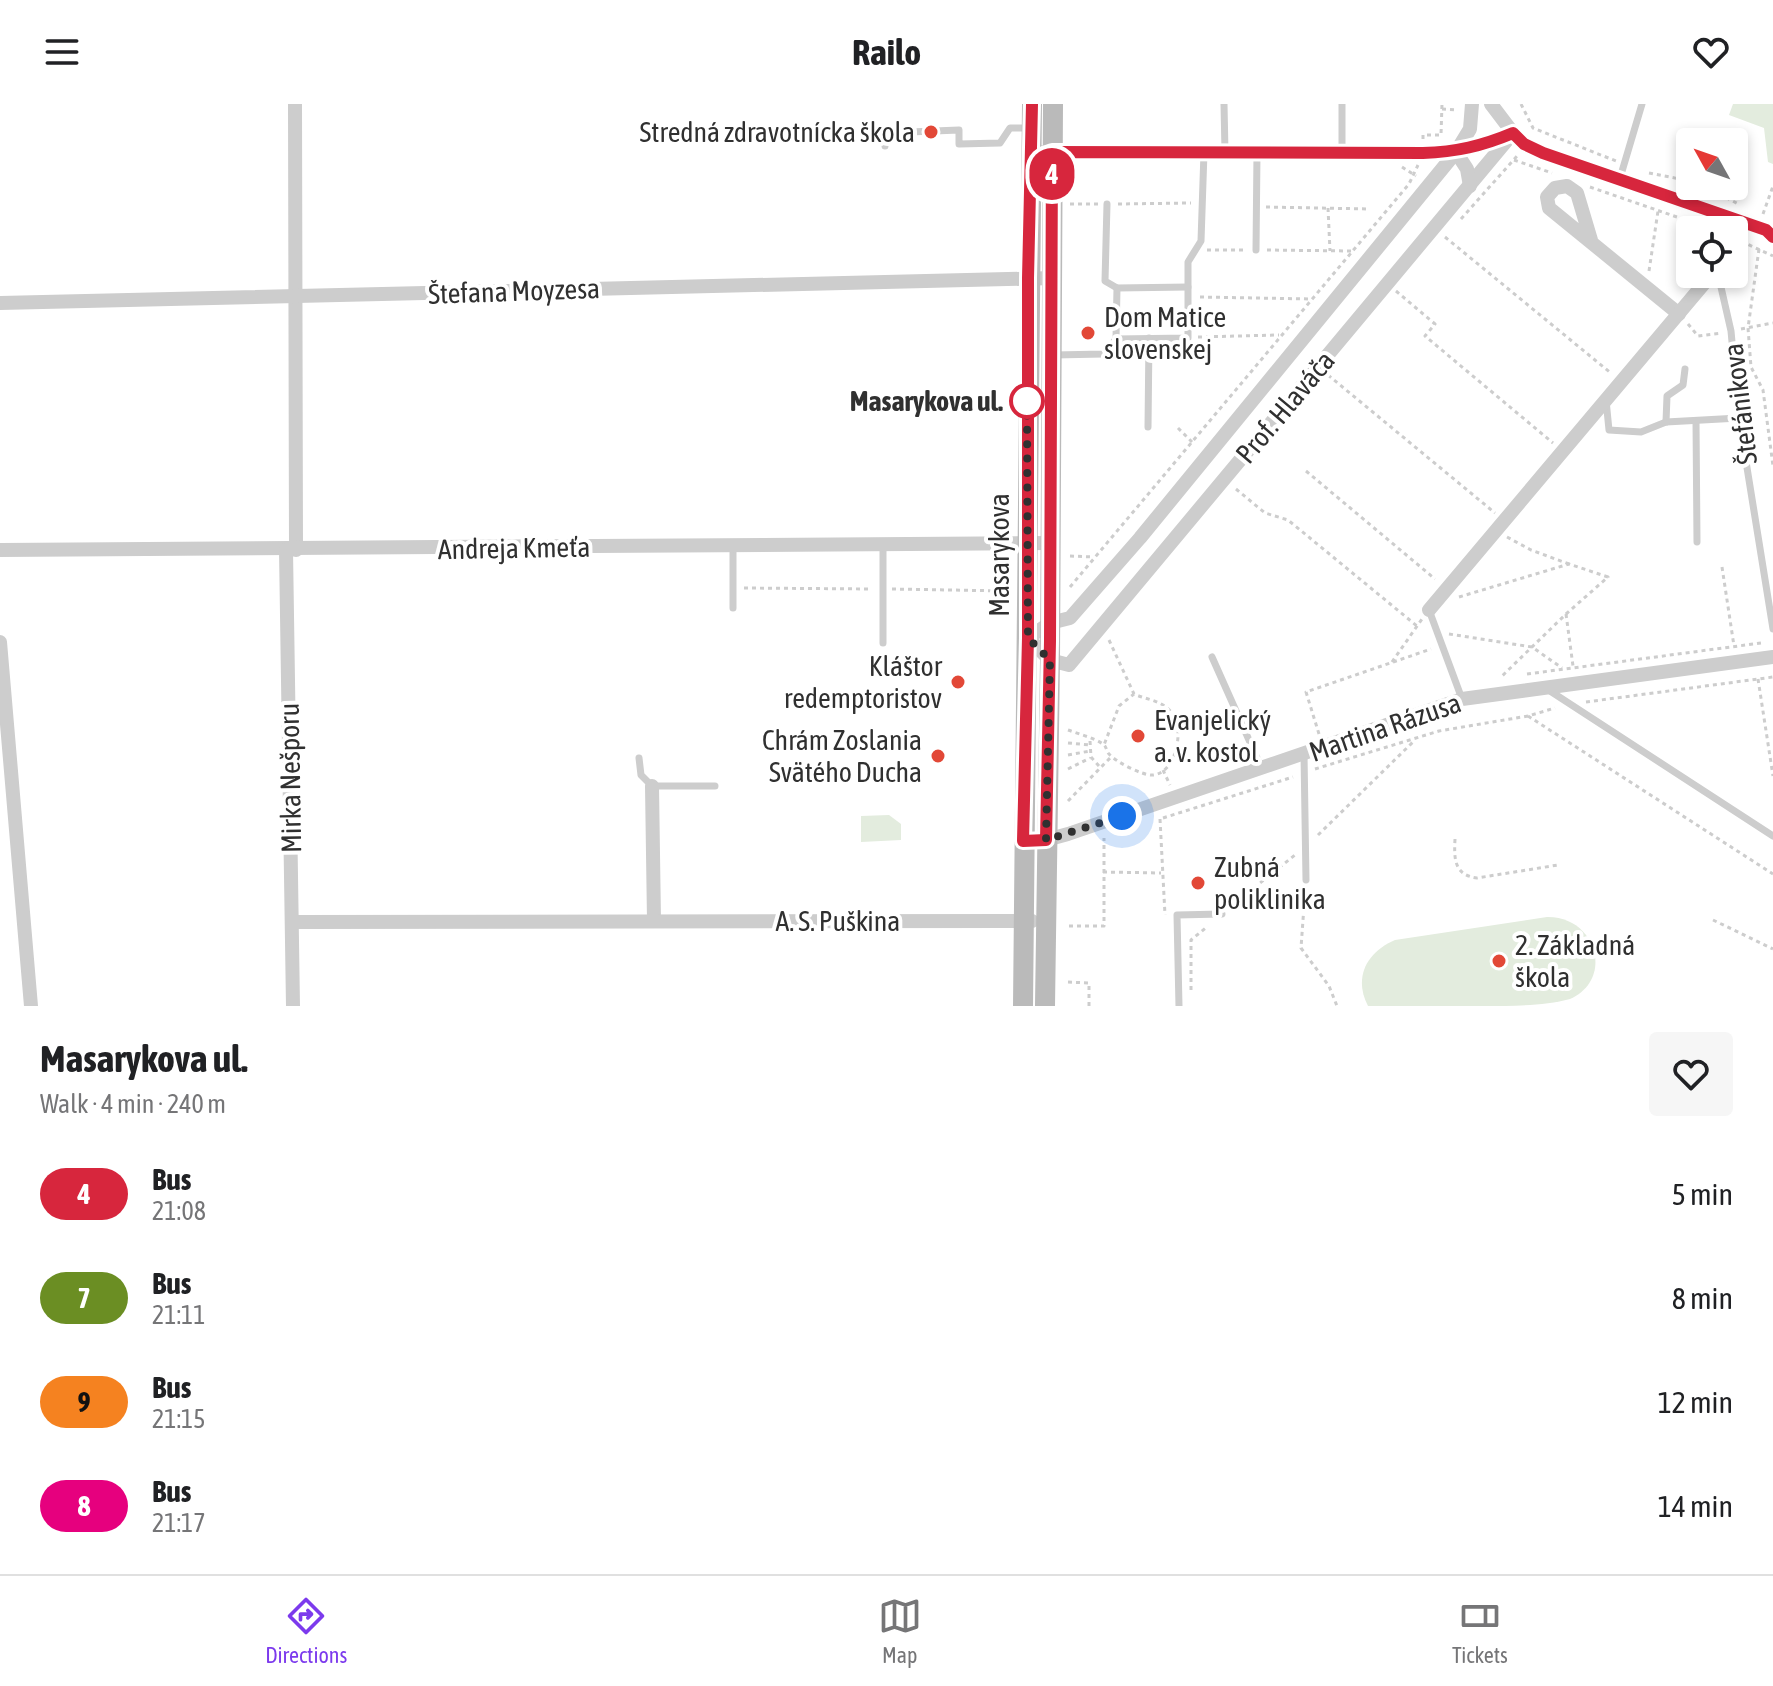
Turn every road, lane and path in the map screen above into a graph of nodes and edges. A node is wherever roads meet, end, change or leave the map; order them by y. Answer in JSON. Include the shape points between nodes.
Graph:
{"nodes":[{"id":1,"x":295,"y":104,"type":"edge"},
{"id":2,"x":1032,"y":104,"type":"edge"},
{"id":3,"x":1053,"y":104,"type":"edge"},
{"id":4,"x":1224,"y":104,"type":"edge"},
{"id":5,"x":1342,"y":104,"type":"edge"},
{"id":6,"x":1463,"y":104,"type":"edge"},
{"id":7,"x":1472,"y":104,"type":"edge"},
{"id":8,"x":1491,"y":104,"type":"edge"},
{"id":9,"x":1521,"y":104,"type":"edge"},
{"id":10,"x":1642,"y":104,"type":"edge"},
{"id":11,"x":1442,"y":109,"type":"dead end"},
{"id":12,"x":1031,"y":128,"type":"junction"},
{"id":13,"x":1513,"y":133,"type":"junction"},
{"id":14,"x":885,"y":146,"type":"dead end"},
{"id":15,"x":1031,"y":152,"type":"junction"},
{"id":16,"x":1052,"y":152,"type":"junction"},
{"id":17,"x":1204,"y":152,"type":"junction"},
{"id":18,"x":1225,"y":152,"type":"junction"},
{"id":19,"x":1257,"y":152,"type":"junction"},
{"id":20,"x":1342,"y":152,"type":"junction"},
{"id":21,"x":1456,"y":152,"type":"junction"},
{"id":22,"x":1514,"y":160,"type":"dead end"},
{"id":23,"x":1625,"y":164,"type":"junction"},
{"id":24,"x":1414,"y":175,"type":"dead end"},
{"id":25,"x":1556,"y":175,"type":"dead end"},
{"id":26,"x":1676,"y":178,"type":"edge"},
{"id":27,"x":1619,"y":180,"type":"junction"},
{"id":28,"x":1584,"y":185,"type":"dead end"},
{"id":29,"x":1470,"y":186,"type":"junction"},
{"id":30,"x":1773,"y":186,"type":"edge"},
{"id":31,"x":1734,"y":200,"type":"edge"},
{"id":32,"x":1203,"y":203,"type":"junction"},
{"id":33,"x":1070,"y":204,"type":"dead end"},
{"id":34,"x":1107,"y":204,"type":"junction"},
{"id":35,"x":1257,"y":207,"type":"junction"},
{"id":36,"x":1328,"y":208,"type":"junction"},
{"id":37,"x":1370,"y":209,"type":"dead end"},
{"id":38,"x":1747,"y":209,"type":"dead end"},
{"id":39,"x":1658,"y":211,"type":"junction"},
{"id":40,"x":1755,"y":211,"type":"dead end"},
{"id":41,"x":1720,"y":214,"type":"joint"},
{"id":42,"x":1763,"y":214,"type":"junction"},
{"id":43,"x":1676,"y":217,"type":"edge"},
{"id":44,"x":1771,"y":229,"type":"edge"},
{"id":45,"x":1442,"y":234,"type":"dead end"},
{"id":46,"x":1591,"y":240,"type":"dead end"},
{"id":47,"x":1748,"y":244,"type":"edge"},
{"id":48,"x":1759,"y":249,"type":"junction"},
{"id":49,"x":1195,"y":250,"type":"junction"},
{"id":50,"x":1256,"y":250,"type":"junction"},
{"id":51,"x":1330,"y":251,"type":"junction"},
{"id":52,"x":1351,"y":251,"type":"junction"},
{"id":53,"x":1773,"y":256,"type":"edge"},
{"id":54,"x":1028,"y":278,"type":"junction"},
{"id":55,"x":1053,"y":278,"type":"junction"},
{"id":56,"x":1646,"y":285,"type":"junction"},
{"id":57,"x":1188,"y":287,"type":"junction"},
{"id":58,"x":1117,"y":288,"type":"junction"},
{"id":59,"x":1702,"y":288,"type":"edge"},
{"id":60,"x":1719,"y":288,"type":"edge"},
{"id":61,"x":1395,"y":291,"type":"dead end"},
{"id":62,"x":296,"y":297,"type":"junction"},
{"id":63,"x":1188,"y":297,"type":"junction"},
{"id":64,"x":1311,"y":299,"type":"junction"},
{"id":65,"x":0,"y":303,"type":"edge"},
{"id":66,"x":1679,"y":314,"type":"junction"},
{"id":67,"x":1281,"y":335,"type":"junction"},
{"id":68,"x":1149,"y":338,"type":"junction"},
{"id":69,"x":1188,"y":338,"type":"junction"},
{"id":70,"x":1116,"y":339,"type":"junction"},
{"id":71,"x":1296,"y":349,"type":"junction"},
{"id":72,"x":1052,"y":355,"type":"junction"},
{"id":73,"x":1318,"y":367,"type":"junction"},
{"id":74,"x":1685,"y":369,"type":"dead end"},
{"id":75,"x":1620,"y":381,"type":"junction"},
{"id":76,"x":1606,"y":398,"type":"junction"},
{"id":77,"x":1739,"y":418,"type":"junction"},
{"id":78,"x":1696,"y":421,"type":"junction"},
{"id":79,"x":1666,"y":422,"type":"junction"},
{"id":80,"x":1148,"y":427,"type":"dead end"},
{"id":81,"x":1178,"y":428,"type":"dead end"},
{"id":82,"x":1192,"y":442,"type":"junction"},
{"id":83,"x":1188,"y":447,"type":"junction"},
{"id":84,"x":1562,"y":450,"type":"junction"},
{"id":85,"x":1202,"y":460,"type":"junction"},
{"id":86,"x":1773,"y":466,"type":"edge"},
{"id":87,"x":1306,"y":471,"type":"dead end"},
{"id":88,"x":1226,"y":479,"type":"junction"},
{"id":89,"x":1500,"y":524,"type":"junction"},
{"id":90,"x":1140,"y":538,"type":"junction"},
{"id":91,"x":1697,"y":542,"type":"dead end"},
{"id":92,"x":1050,"y":543,"type":"junction"},
{"id":93,"x":1027,"y":544,"type":"junction"},
{"id":94,"x":883,"y":545,"type":"junction"},
{"id":95,"x":733,"y":546,"type":"junction"},
{"id":96,"x":0,"y":550,"type":"edge"},
{"id":97,"x":291,"y":550,"type":"junction"},
{"id":98,"x":1070,"y":556,"type":"dead end"},
{"id":99,"x":1160,"y":556,"type":"junction"},
{"id":100,"x":1096,"y":557,"type":"junction"},
{"id":101,"x":1569,"y":564,"type":"junction"},
{"id":102,"x":1722,"y":567,"type":"dead end"},
{"id":103,"x":733,"y":587,"type":"junction"},
{"id":104,"x":1070,"y":587,"type":"dead end"},
{"id":105,"x":882,"y":589,"type":"junction"},
{"id":106,"x":1446,"y":589,"type":"junction"},
{"id":107,"x":1008,"y":591,"type":"dead end"},
{"id":108,"x":1431,"y":607,"type":"junction"},
{"id":109,"x":733,"y":608,"type":"dead end"},
{"id":110,"x":1566,"y":614,"type":"junction"},
{"id":111,"x":1050,"y":623,"type":"junction"},
{"id":112,"x":1417,"y":626,"type":"junction"},
{"id":113,"x":1773,"y":629,"type":"edge"},
{"id":114,"x":1437,"y":632,"type":"junction"},
{"id":115,"x":1107,"y":636,"type":"dead end"},
{"id":116,"x":1028,"y":638,"type":"junction"},
{"id":117,"x":0,"y":642,"type":"edge"},
{"id":118,"x":883,"y":643,"type":"dead end"},
{"id":119,"x":1442,"y":646,"type":"junction"},
{"id":120,"x":1734,"y":646,"type":"dead end"},
{"id":121,"x":1532,"y":647,"type":"junction"},
{"id":122,"x":1212,"y":657,"type":"dead end"},
{"id":123,"x":1773,"y":657,"type":"edge"},
{"id":124,"x":1060,"y":662,"type":"junction"},
{"id":125,"x":1392,"y":663,"type":"junction"},
{"id":126,"x":1574,"y":667,"type":"dead end"},
{"id":127,"x":1562,"y":668,"type":"dead end"},
{"id":128,"x":1773,"y":677,"type":"edge"},
{"id":129,"x":1500,"y":679,"type":"dead end"},
{"id":130,"x":1758,"y":679,"type":"junction"},
{"id":131,"x":1545,"y":688,"type":"junction"},
{"id":132,"x":1134,"y":694,"type":"junction"},
{"id":133,"x":1462,"y":699,"type":"junction"},
{"id":134,"x":1570,"y":704,"type":"junction"},
{"id":135,"x":1528,"y":716,"type":"junction"},
{"id":136,"x":1068,"y":730,"type":"dead end"},
{"id":137,"x":1417,"y":739,"type":"junction"},
{"id":138,"x":1090,"y":742,"type":"junction"},
{"id":139,"x":1068,"y":743,"type":"dead end"},
{"id":140,"x":1104,"y":745,"type":"junction"},
{"id":141,"x":1324,"y":748,"type":"junction"},
{"id":142,"x":1090,"y":751,"type":"junction"},
{"id":143,"x":1304,"y":754,"type":"junction"},
{"id":144,"x":1068,"y":755,"type":"dead end"},
{"id":145,"x":1091,"y":757,"type":"junction"},
{"id":146,"x":1111,"y":757,"type":"junction"},
{"id":147,"x":639,"y":758,"type":"dead end"},
{"id":148,"x":1330,"y":765,"type":"junction"},
{"id":149,"x":1099,"y":766,"type":"junction"},
{"id":150,"x":1068,"y":769,"type":"dead end"},
{"id":151,"x":1262,"y":769,"type":"junction"},
{"id":152,"x":1304,"y":773,"type":"junction"},
{"id":153,"x":1773,"y":776,"type":"edge"},
{"id":154,"x":652,"y":786,"type":"junction"},
{"id":155,"x":715,"y":786,"type":"dead end"},
{"id":156,"x":1068,"y":801,"type":"dead end"},
{"id":157,"x":1318,"y":835,"type":"dead end"},
{"id":158,"x":1773,"y":836,"type":"edge"},
{"id":159,"x":1455,"y":839,"type":"dead end"},
{"id":160,"x":1046,"y":840,"type":"junction"},
{"id":161,"x":1023,"y":841,"type":"junction"},
{"id":162,"x":1092,"y":841,"type":"dead end"},
{"id":163,"x":1558,"y":865,"type":"dead end"},
{"id":164,"x":1103,"y":872,"type":"junction"},
{"id":165,"x":1161,"y":873,"type":"junction"},
{"id":166,"x":1773,"y":874,"type":"edge"},
{"id":167,"x":1306,"y":880,"type":"joint"},
{"id":168,"x":1222,"y":914,"type":"dead end"},
{"id":169,"x":1177,"y":915,"type":"junction"},
{"id":170,"x":1023,"y":920,"type":"junction"},
{"id":171,"x":1713,"y":920,"type":"dead end"},
{"id":172,"x":654,"y":921,"type":"junction"},
{"id":173,"x":1046,"y":921,"type":"junction"},
{"id":174,"x":293,"y":922,"type":"junction"},
{"id":175,"x":1069,"y":926,"type":"dead end"},
{"id":176,"x":1773,"y":949,"type":"edge"},
{"id":177,"x":1068,"y":982,"type":"dead end"},
{"id":178,"x":31,"y":1006,"type":"edge"},
{"id":179,"x":293,"y":1006,"type":"edge"},
{"id":180,"x":1023,"y":1006,"type":"edge"},
{"id":181,"x":1045,"y":1006,"type":"edge"},
{"id":182,"x":1089,"y":1006,"type":"edge"},
{"id":183,"x":1179,"y":1006,"type":"edge"},
{"id":184,"x":1337,"y":1006,"type":"edge"}],
"edges":[{"from":1,"to":62,"type":"street","name":"Mirka Nešporu"},
{"from":2,"to":12,"type":"main road","name":"Masarykova"},
{"from":3,"to":16,"type":"main road","name":"Masarykova"},
{"from":4,"to":18,"type":"lane"},
{"from":5,"to":20,"type":"lane"},
{"from":6,"to":11,"type":"path","via":[[1464,110]]},
{"from":7,"to":21,"type":"street","name":"Prof. Hlaváča","via":[[1470,129]]},
{"from":8,"to":13,"type":"street"},
{"from":9,"to":23,"type":"path","via":[[1533,128]]},
{"from":10,"to":23,"type":"lane"},
{"from":12,"to":14,"type":"lane","via":[[1010,128],[1000,143],[959,144],[959,130],[885,133]]},
{"from":12,"to":15,"type":"main road","name":"Masarykova"},
{"from":13,"to":21,"type":"street"},
{"from":13,"to":27,"type":"street","via":[[1533,149]]},
{"from":13,"to":29,"type":"street","name":"Prof. Hlaváča"},
{"from":15,"to":16,"type":"street"},
{"from":15,"to":54,"type":"main road","name":"Masarykova"},
{"from":16,"to":17,"type":"street"},
{"from":16,"to":55,"type":"main road","name":"Masarykova"},
{"from":17,"to":18,"type":"street"},
{"from":17,"to":32,"type":"lane"},
{"from":18,"to":19,"type":"street"},
{"from":19,"to":20,"type":"street"},
{"from":19,"to":35,"type":"lane"},
{"from":20,"to":21,"type":"street"},
{"from":21,"to":29,"type":"street"},
{"from":21,"to":71,"type":"street","name":"Prof. Hlaváča"},
{"from":22,"to":25,"type":"path"},
{"from":23,"to":26,"type":"path"},
{"from":23,"to":27,"type":"lane"},
{"from":24,"to":52,"type":"path"},
{"from":27,"to":41,"type":"street"},
{"from":28,"to":39,"type":"path"},
{"from":29,"to":73,"type":"street","name":"Prof. Hlaváča"},
{"from":30,"to":42,"type":"path"},
{"from":31,"to":38,"type":"path"},
{"from":32,"to":34,"type":"path"},
{"from":32,"to":49,"type":"lane","via":[[1201,241]]},
{"from":33,"to":34,"type":"path"},
{"from":34,"to":58,"type":"lane","via":[[1105,281]]},
{"from":35,"to":36,"type":"path"},
{"from":35,"to":50,"type":"lane"},
{"from":36,"to":37,"type":"path"},
{"from":36,"to":51,"type":"path"},
{"from":39,"to":43,"type":"path"},
{"from":39,"to":56,"type":"path"},
{"from":40,"to":42,"type":"path"},
{"from":41,"to":44,"type":"street"},
{"from":42,"to":44,"type":"path"},
{"from":45,"to":75,"type":"path"},
{"from":46,"to":56,"type":"street"},
{"from":47,"to":48,"type":"path"},
{"from":48,"to":53,"type":"path"},
{"from":48,"to":86,"type":"path","via":[[1748,328],[1751,367],[1763,390]]},
{"from":49,"to":50,"type":"path"},
{"from":49,"to":57,"type":"lane","via":[[1188,262]]},
{"from":50,"to":51,"type":"path"},
{"from":51,"to":52,"type":"path"},
{"from":52,"to":64,"type":"path"},
{"from":54,"to":55,"type":"street","name":"Štefana Moyzesa"},
{"from":54,"to":62,"type":"street","name":"Štefana Moyzesa"},
{"from":54,"to":93,"type":"main road","name":"Masarykova"},
{"from":55,"to":72,"type":"main road","name":"Masarykova"},
{"from":56,"to":66,"type":"street"},
{"from":57,"to":58,"type":"lane"},
{"from":57,"to":63,"type":"lane"},
{"from":58,"to":70,"type":"lane"},
{"from":59,"to":66,"type":"street"},
{"from":60,"to":77,"type":"lane","name":"Štefánikova","via":[[1731,331]]},
{"from":61,"to":84,"type":"path","via":[[1435,324],[1425,336]]},
{"from":62,"to":65,"type":"street","name":"Štefana Moyzesa"},
{"from":62,"to":97,"type":"street","name":"Mirka Nešporu"},
{"from":63,"to":64,"type":"path"},
{"from":63,"to":69,"type":"lane"},
{"from":64,"to":67,"type":"path"},
{"from":66,"to":75,"type":"street"},
{"from":67,"to":69,"type":"path"},
{"from":67,"to":71,"type":"path"},
{"from":67,"to":82,"type":"path"},
{"from":68,"to":69,"type":"lane"},
{"from":68,"to":70,"type":"lane"},
{"from":68,"to":80,"type":"lane"},
{"from":70,"to":72,"type":"lane","via":[[1104,354]]},
{"from":71,"to":85,"type":"street","name":"Prof. Hlaváča"},
{"from":72,"to":92,"type":"main road","name":"Masarykova"},
{"from":73,"to":88,"type":"street","name":"Prof. Hlaváča"},
{"from":73,"to":89,"type":"path"},
{"from":74,"to":79,"type":"lane","via":[[1683,385],[1667,396]]},
{"from":75,"to":76,"type":"street"},
{"from":76,"to":79,"type":"lane","via":[[1609,430],[1641,432]]},
{"from":76,"to":84,"type":"street"},
{"from":77,"to":78,"type":"lane"},
{"from":77,"to":113,"type":"lane","name":"Štefánikova"},
{"from":78,"to":79,"type":"lane"},
{"from":78,"to":91,"type":"lane"},
{"from":81,"to":82,"type":"path"},
{"from":82,"to":83,"type":"path"},
{"from":83,"to":85,"type":"path"},
{"from":83,"to":100,"type":"path"},
{"from":84,"to":89,"type":"street"},
{"from":85,"to":90,"type":"street","name":"Prof. Hlaváča"},
{"from":87,"to":106,"type":"path"},
{"from":88,"to":99,"type":"street","name":"Prof. Hlaváča"},
{"from":88,"to":112,"type":"path","via":[[1265,513],[1288,520]]},
{"from":89,"to":101,"type":"path","via":[[1511,540]]},
{"from":89,"to":106,"type":"street"},
{"from":90,"to":99,"type":"street"},
{"from":90,"to":111,"type":"street","name":"Prof. Hlaváča","via":[[1070,618]]},
{"from":92,"to":93,"type":"street","name":"Andreja Kmeťa"},
{"from":92,"to":111,"type":"main road","name":"Masarykova"},
{"from":93,"to":94,"type":"street","name":"Andreja Kmeťa"},
{"from":93,"to":116,"type":"main road","name":"Masarykova"},
{"from":94,"to":95,"type":"street","name":"Andreja Kmeťa"},
{"from":94,"to":105,"type":"lane"},
{"from":95,"to":97,"type":"street","name":"Andreja Kmeťa"},
{"from":95,"to":103,"type":"lane"},
{"from":96,"to":97,"type":"street","name":"Andreja Kmeťa"},
{"from":97,"to":174,"type":"street","name":"Mirka Nešporu"},
{"from":98,"to":100,"type":"path"},
{"from":99,"to":124,"type":"street","name":"Prof. Hlaváča"},
{"from":100,"to":104,"type":"path"},
{"from":101,"to":108,"type":"path"},
{"from":101,"to":110,"type":"path","via":[[1608,577]]},
{"from":102,"to":120,"type":"path"},
{"from":103,"to":105,"type":"path"},
{"from":103,"to":109,"type":"lane"},
{"from":105,"to":107,"type":"path"},
{"from":105,"to":118,"type":"lane"},
{"from":106,"to":108,"type":"street"},
{"from":108,"to":112,"type":"path"},
{"from":108,"to":114,"type":"lane"},
{"from":110,"to":121,"type":"path"},
{"from":110,"to":126,"type":"path"},
{"from":111,"to":116,"type":"street","name":"Prof. Hlaváča"},
{"from":111,"to":124,"type":"main road","name":"Masarykova"},
{"from":112,"to":125,"type":"path"},
{"from":114,"to":119,"type":"lane"},
{"from":114,"to":121,"type":"path"},
{"from":115,"to":132,"type":"path"},
{"from":116,"to":124,"type":"street"},
{"from":116,"to":161,"type":"main road","name":"Masarykova"},
{"from":117,"to":178,"type":"street"},
{"from":119,"to":125,"type":"path"},
{"from":119,"to":133,"type":"lane"},
{"from":121,"to":127,"type":"path"},
{"from":121,"to":129,"type":"path"},
{"from":122,"to":151,"type":"lane"},
{"from":123,"to":131,"type":"street","name":"Martina Rázusa"},
{"from":124,"to":160,"type":"main road","name":"Masarykova","via":[[1049,694]]},
{"from":125,"to":141,"type":"path","via":[[1306,692]]},
{"from":128,"to":130,"type":"path"},
{"from":130,"to":134,"type":"path"},
{"from":130,"to":153,"type":"path"},
{"from":131,"to":133,"type":"street","name":"Martina Rázusa"},
{"from":131,"to":134,"type":"lane"},
{"from":132,"to":140,"type":"path","via":[[1119,706]]},
{"from":132,"to":146,"type":"path","via":[[1163,704],[1173,715],[1179,745],[1157,775],[1135,771]]},
{"from":133,"to":141,"type":"street","name":"Martina Rázusa"},
{"from":134,"to":135,"type":"path"},
{"from":134,"to":158,"type":"lane"},
{"from":135,"to":137,"type":"path"},
{"from":135,"to":166,"type":"path"},
{"from":136,"to":138,"type":"path"},
{"from":137,"to":148,"type":"path"},
{"from":137,"to":157,"type":"path"},
{"from":138,"to":139,"type":"path"},
{"from":138,"to":140,"type":"path"},
{"from":138,"to":142,"type":"path"},
{"from":140,"to":146,"type":"path"},
{"from":141,"to":143,"type":"street","name":"Martina Rázusa"},
{"from":141,"to":148,"type":"path"},
{"from":142,"to":144,"type":"path"},
{"from":142,"to":145,"type":"path"},
{"from":143,"to":151,"type":"street","name":"Martina Rázusa"},
{"from":143,"to":152,"type":"lane"},
{"from":145,"to":149,"type":"path"},
{"from":145,"to":150,"type":"path"},
{"from":146,"to":149,"type":"path"},
{"from":147,"to":154,"type":"lane","via":[[641,775]]},
{"from":148,"to":152,"type":"path"},
{"from":149,"to":156,"type":"path"},
{"from":151,"to":160,"type":"street","name":"Martina Rázusa"},
{"from":152,"to":165,"type":"path","via":[[1160,819]]},
{"from":152,"to":167,"type":"lane"},
{"from":154,"to":155,"type":"lane"},
{"from":154,"to":172,"type":"street"},
{"from":159,"to":163,"type":"path","via":[[1454,858],[1466,876]]},
{"from":160,"to":161,"type":"street","name":"Martina Rázusa"},
{"from":160,"to":173,"type":"main road","name":"Masarykova"},
{"from":161,"to":170,"type":"main road","name":"Masarykova"},
{"from":162,"to":164,"type":"path","via":[[1104,837]]},
{"from":164,"to":165,"type":"path"},
{"from":164,"to":175,"type":"path","via":[[1104,926]]},
{"from":165,"to":169,"type":"path","via":[[1163,915]]},
{"from":167,"to":184,"type":"path","via":[[1301,948]]},
{"from":168,"to":169,"type":"lane"},
{"from":169,"to":183,"type":"lane"},
{"from":170,"to":172,"type":"street","name":"A. S. Puškina"},
{"from":170,"to":173,"type":"street","name":"A. S. Puškina"},
{"from":170,"to":180,"type":"main road","name":"Masarykova"},
{"from":171,"to":176,"type":"path"},
{"from":172,"to":174,"type":"street","name":"A. S. Puškina"},
{"from":173,"to":181,"type":"main road","name":"Masarykova"},
{"from":174,"to":179,"type":"street","name":"Mirka Nešporu"},
{"from":177,"to":182,"type":"path","via":[[1089,983]]}]}
